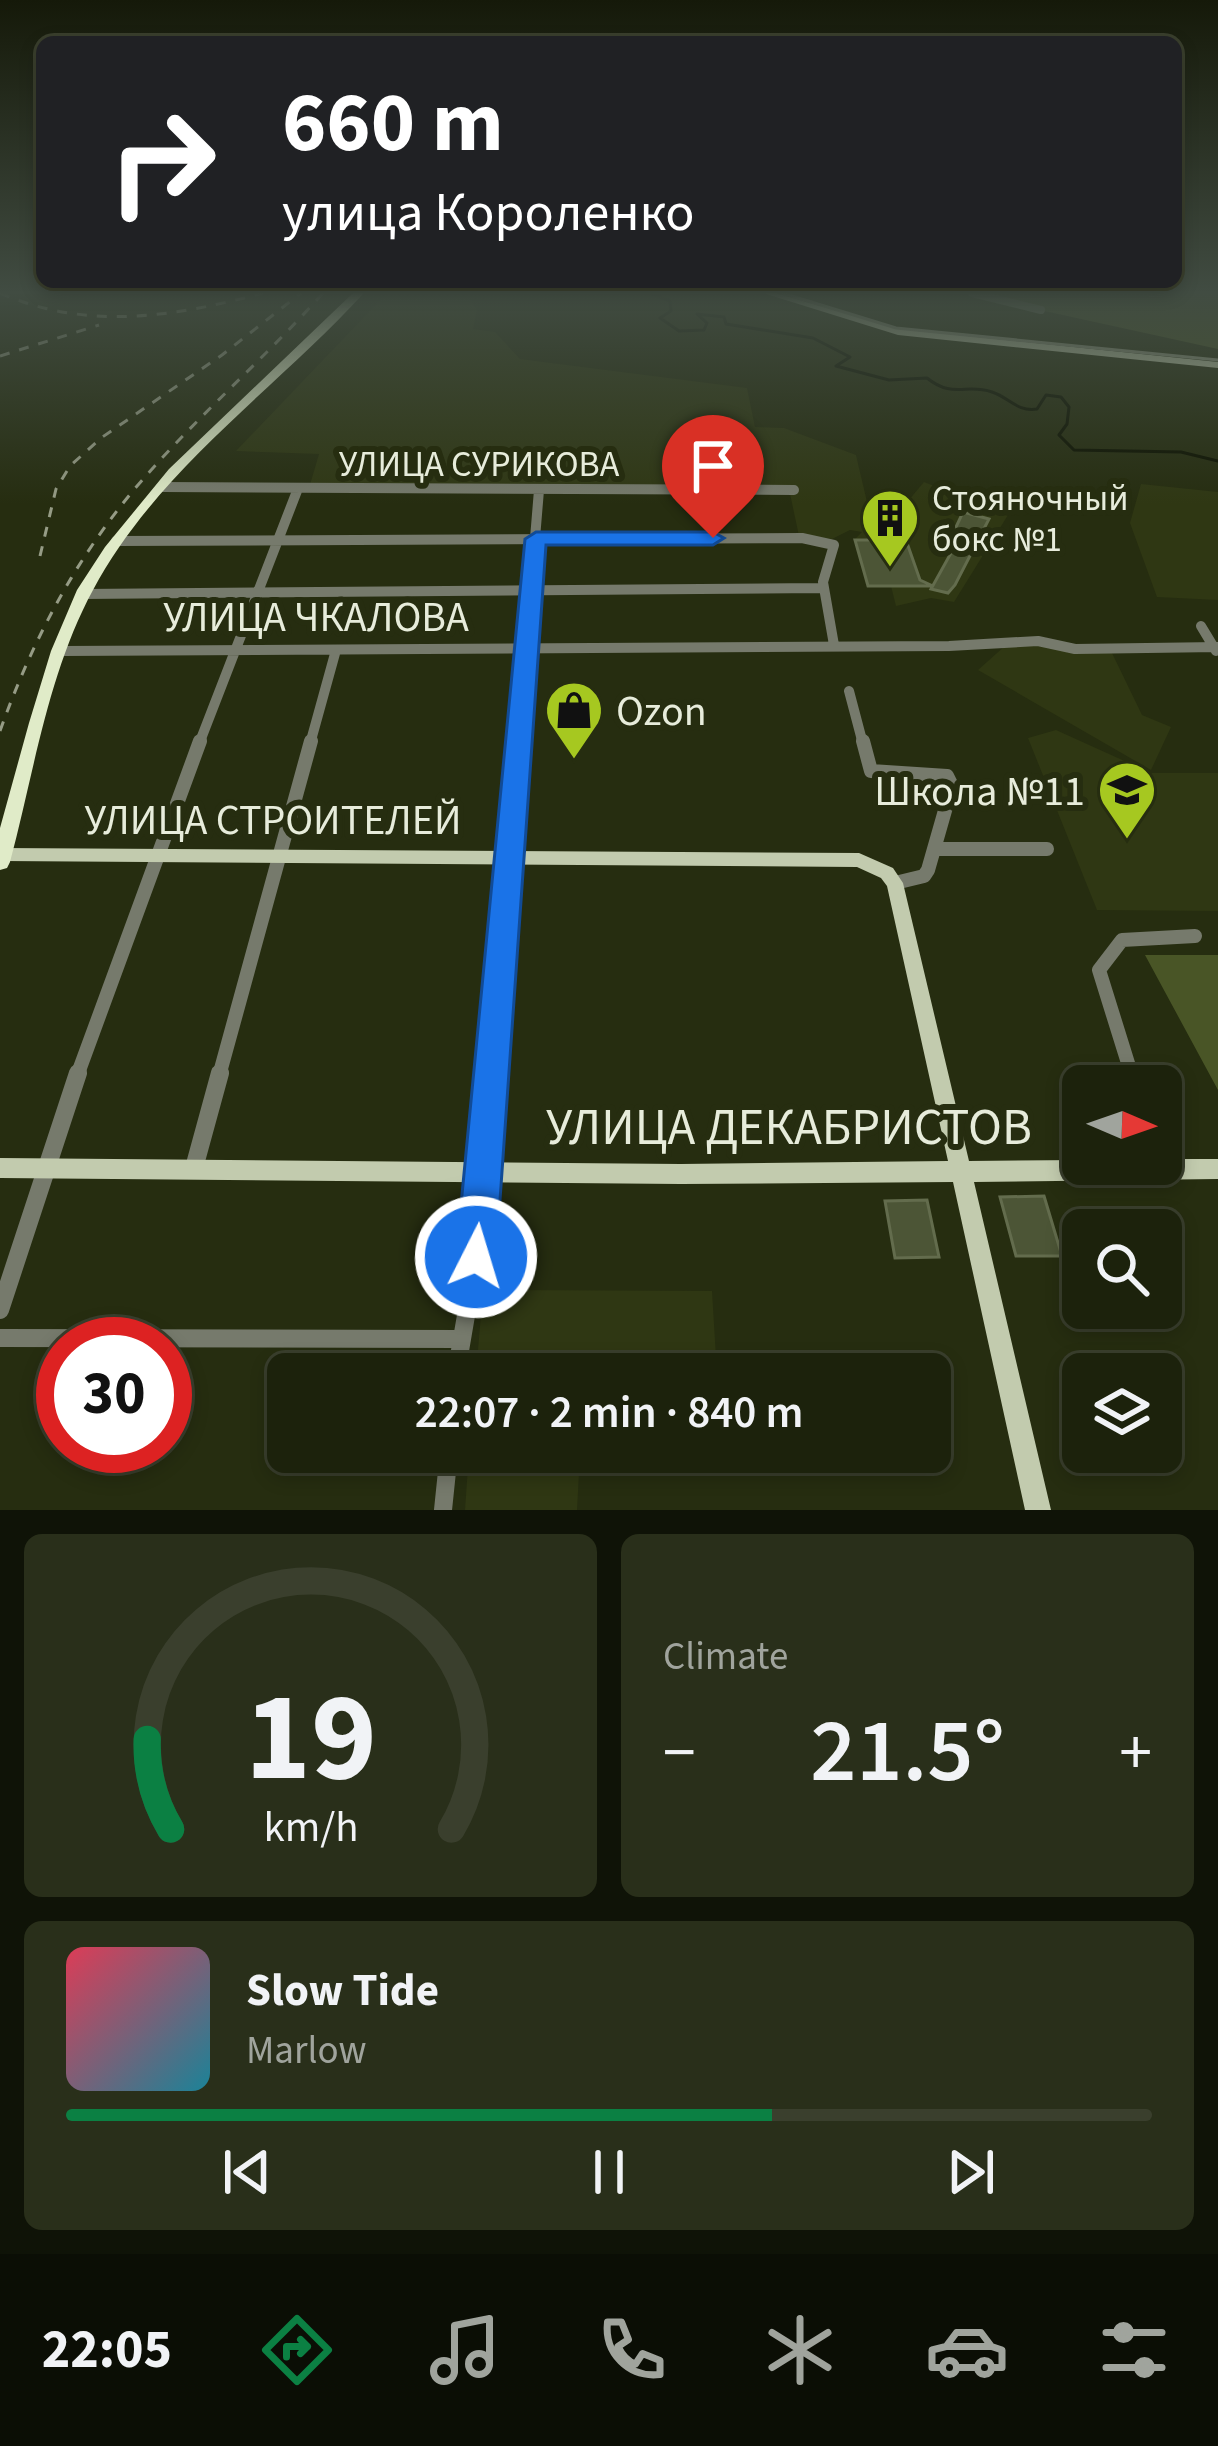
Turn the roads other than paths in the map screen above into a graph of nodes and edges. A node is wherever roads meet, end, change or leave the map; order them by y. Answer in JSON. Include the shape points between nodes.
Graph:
{"nodes":[{"id":1,"x":288,"y":363,"type":"edge"},
{"id":2,"x":164,"y":487,"type":"junction"},
{"id":3,"x":539,"y":490,"type":"junction"},
{"id":4,"x":794,"y":490,"type":"dead end"},
{"id":5,"x":297,"y":491,"type":"junction"},
{"id":6,"x":278,"y":538,"type":"junction"},
{"id":7,"x":536,"y":539,"type":"junction"},
{"id":8,"x":116,"y":541,"type":"junction"},
{"id":9,"x":531,"y":588,"type":"junction"},
{"id":10,"x":821,"y":589,"type":"junction"},
{"id":11,"x":258,"y":591,"type":"junction"},
{"id":12,"x":83,"y":594,"type":"junction"},
{"id":13,"x":1201,"y":626,"type":"dead end"},
{"id":14,"x":834,"y":646,"type":"junction"},
{"id":15,"x":529,"y":648,"type":"junction"},
{"id":16,"x":235,"y":650,"type":"junction"},
{"id":17,"x":336,"y":650,"type":"junction"},
{"id":18,"x":1216,"y":650,"type":"edge"},
{"id":19,"x":62,"y":651,"type":"junction"},
{"id":20,"x":849,"y":691,"type":"dead end"},
{"id":21,"x":936,"y":849,"type":"junction"},
{"id":22,"x":1047,"y":849,"type":"dead end"},
{"id":23,"x":281,"y":855,"type":"junction"},
{"id":24,"x":155,"y":856,"type":"junction"},
{"id":25,"x":510,"y":856,"type":"junction"},
{"id":26,"x":1,"y":858,"type":"edge"},
{"id":27,"x":895,"y":883,"type":"junction"},
{"id":28,"x":1195,"y":936,"type":"dead end"},
{"id":29,"x":1128,"y":1065,"type":"edge"},
{"id":30,"x":1182,"y":1165,"type":"edge"},
{"id":31,"x":0,"y":1168,"type":"edge"},
{"id":32,"x":44,"y":1168,"type":"junction"},
{"id":33,"x":194,"y":1168,"type":"junction"},
{"id":34,"x":1062,"y":1168,"type":"edge"},
{"id":35,"x":483,"y":1169,"type":"junction"},
{"id":36,"x":1218,"y":1169,"type":"edge"},
{"id":37,"x":958,"y":1173,"type":"junction"},
{"id":38,"x":0,"y":1310,"type":"edge"},
{"id":39,"x":0,"y":1338,"type":"edge"},
{"id":40,"x":459,"y":1339,"type":"junction"},
{"id":41,"x":458,"y":1353,"type":"edge"},
{"id":42,"x":446,"y":1473,"type":"edge"},
{"id":43,"x":443,"y":1510,"type":"edge"},
{"id":44,"x":1038,"y":1510,"type":"edge"}],
"edges":[{"from":1,"to":2,"type":"highway"},
{"from":2,"to":5,"type":"street","name":"УЛИЦА СУРИКОВА"},
{"from":2,"to":8,"type":"highway"},
{"from":3,"to":4,"type":"street","name":"УЛИЦА СУРИКОВА"},
{"from":3,"to":5,"type":"street","name":"УЛИЦА СУРИКОВА"},
{"from":3,"to":7,"type":"street"},
{"from":5,"to":6,"type":"street"},
{"from":6,"to":7,"type":"street"},
{"from":6,"to":8,"type":"street"},
{"from":6,"to":11,"type":"street"},
{"from":7,"to":9,"type":"street"},
{"from":7,"to":10,"type":"street","via":[[802,538],[834,545]]},
{"from":8,"to":12,"type":"highway"},
{"from":9,"to":10,"type":"street"},
{"from":9,"to":11,"type":"street"},
{"from":9,"to":15,"type":"street"},
{"from":10,"to":14,"type":"street"},
{"from":11,"to":12,"type":"street"},
{"from":11,"to":16,"type":"street"},
{"from":12,"to":19,"type":"highway"},
{"from":13,"to":18,"type":"street"},
{"from":14,"to":15,"type":"street","name":"УЛИЦА ЧКАЛОВА"},
{"from":14,"to":18,"type":"street","name":"УЛИЦА ЧКАЛОВА","via":[[1038,641],[1075,649]]},
{"from":15,"to":17,"type":"street","name":"УЛИЦА ЧКАЛОВА"},
{"from":15,"to":25,"type":"street"},
{"from":16,"to":17,"type":"street","name":"УЛИЦА ЧКАЛОВА"},
{"from":16,"to":19,"type":"street","name":"УЛИЦА ЧКАЛОВА"},
{"from":16,"to":24,"type":"street"},
{"from":17,"to":23,"type":"street"},
{"from":19,"to":26,"type":"highway"},
{"from":20,"to":21,"type":"street","via":[[871,771],[951,780]]},
{"from":21,"to":22,"type":"street"},
{"from":21,"to":27,"type":"street","via":[[924,876]]},
{"from":23,"to":24,"type":"main road","name":"УЛИЦА СТРОИТЕЛЕЙ"},
{"from":23,"to":25,"type":"main road","name":"УЛИЦА СТРОИТЕЛЕЙ"},
{"from":23,"to":33,"type":"street"},
{"from":24,"to":26,"type":"main road","name":"УЛИЦА СТРОИТЕЛЕЙ"},
{"from":24,"to":32,"type":"street"},
{"from":25,"to":27,"type":"main road","name":"УЛИЦА СТРОИТЕЛЕЙ","via":[[859,860]]},
{"from":25,"to":35,"type":"street"},
{"from":27,"to":37,"type":"main road"},
{"from":28,"to":29,"type":"street","via":[[1122,940],[1099,970]]},
{"from":30,"to":36,"type":"main road","name":"УЛИЦА ДЕКАБРИСТОВ"},
{"from":31,"to":32,"type":"main road","name":"УЛИЦА ДЕКАБРИСТОВ"},
{"from":32,"to":33,"type":"main road","name":"УЛИЦА ДЕКАБРИСТОВ"},
{"from":32,"to":38,"type":"street"},
{"from":33,"to":35,"type":"main road","name":"УЛИЦА ДЕКАБРИСТОВ"},
{"from":34,"to":37,"type":"main road","name":"УЛИЦА ДЕКАБРИСТОВ"},
{"from":35,"to":37,"type":"main road","name":"УЛИЦА ДЕКАБРИСТОВ"},
{"from":35,"to":40,"type":"street"},
{"from":37,"to":44,"type":"main road"},
{"from":39,"to":40,"type":"street"},
{"from":40,"to":41,"type":"street"},
{"from":42,"to":43,"type":"street"}]}
